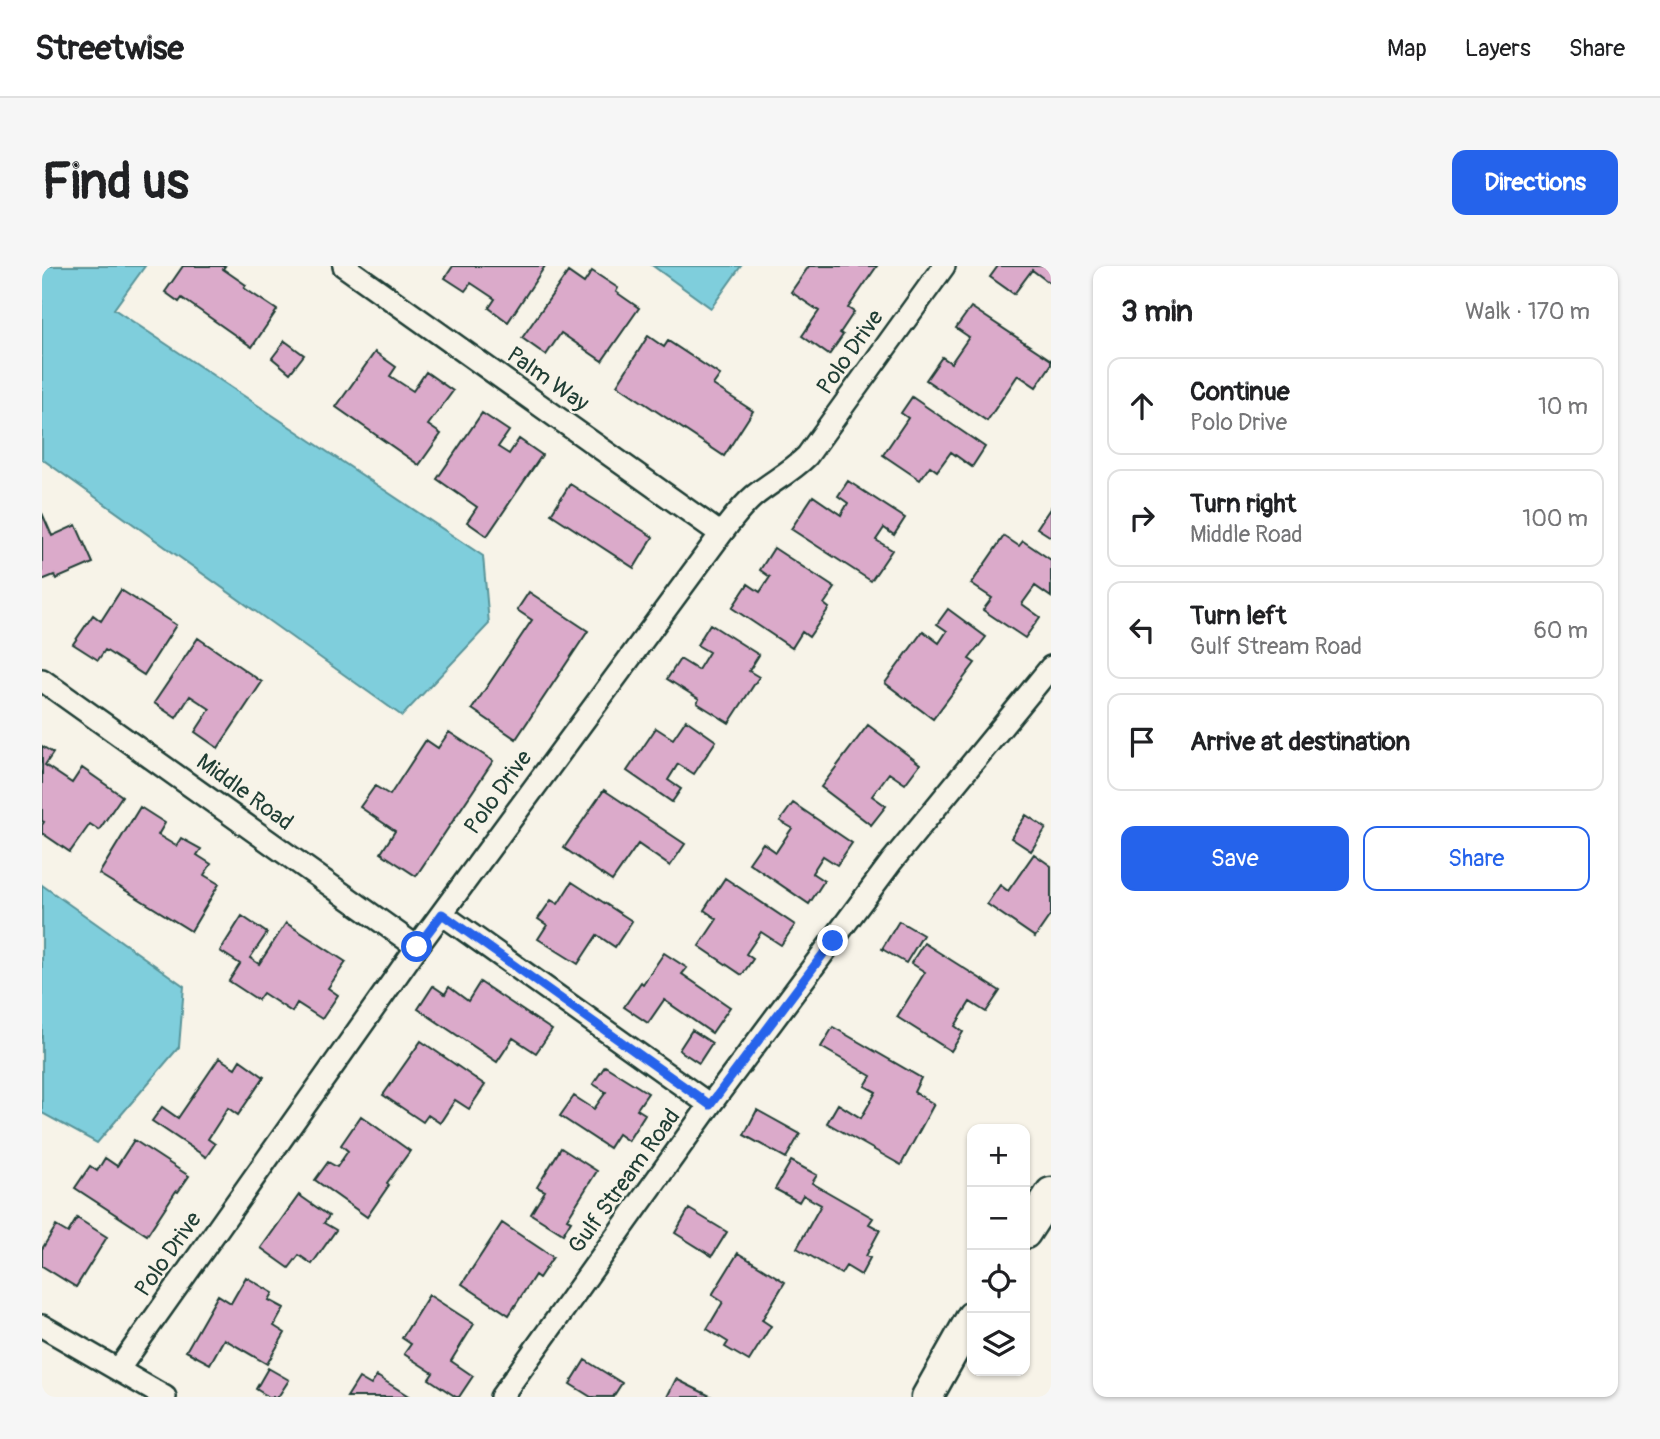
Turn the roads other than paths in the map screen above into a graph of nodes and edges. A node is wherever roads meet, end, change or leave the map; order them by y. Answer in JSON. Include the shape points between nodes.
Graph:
{"nodes":[{"id":1,"x":344,"y":266,"type":"edge"},
{"id":2,"x":944,"y":266,"type":"edge"},
{"id":3,"x":721,"y":534,"type":"junction"},
{"id":4,"x":1051,"y":667,"type":"edge"},
{"id":5,"x":42,"y":680,"type":"edge"},
{"id":6,"x":442,"y":914,"type":"junction"},
{"id":7,"x":417,"y":947,"type":"junction"},
{"id":8,"x":710,"y":1105,"type":"junction"},
{"id":9,"x":1051,"y":1193,"type":"edge"},
{"id":10,"x":1030,"y":1225,"type":"edge"},
{"id":11,"x":42,"y":1326,"type":"edge"},
{"id":12,"x":967,"y":1326,"type":"edge"},
{"id":13,"x":118,"y":1370,"type":"junction"},
{"id":14,"x":165,"y":1397,"type":"edge"},
{"id":15,"x":501,"y":1397,"type":"edge"},
{"id":16,"x":927,"y":1397,"type":"edge"}],
"edges":[{"from":1,"to":3,"type":"street","name":"Palm Way"},
{"from":2,"to":3,"type":"street","name":"Polo Drive","via":[[807,456],[750,500]]},
{"from":3,"to":6,"type":"street","name":"Polo Drive"},
{"from":4,"to":8,"type":"street","name":"Gulf Stream Road","via":[[892,861]]},
{"from":5,"to":7,"type":"street","name":"Middle Road"},
{"from":6,"to":7,"type":"street","name":"Polo Drive"},
{"from":6,"to":8,"type":"street"},
{"from":7,"to":13,"type":"street","name":"Polo Drive"},
{"from":8,"to":15,"type":"street","name":"Gulf Stream Road"},
{"from":9,"to":10,"type":"main road"},
{"from":11,"to":13,"type":"street"},
{"from":12,"to":16,"type":"main road"},
{"from":13,"to":14,"type":"street"}]}
